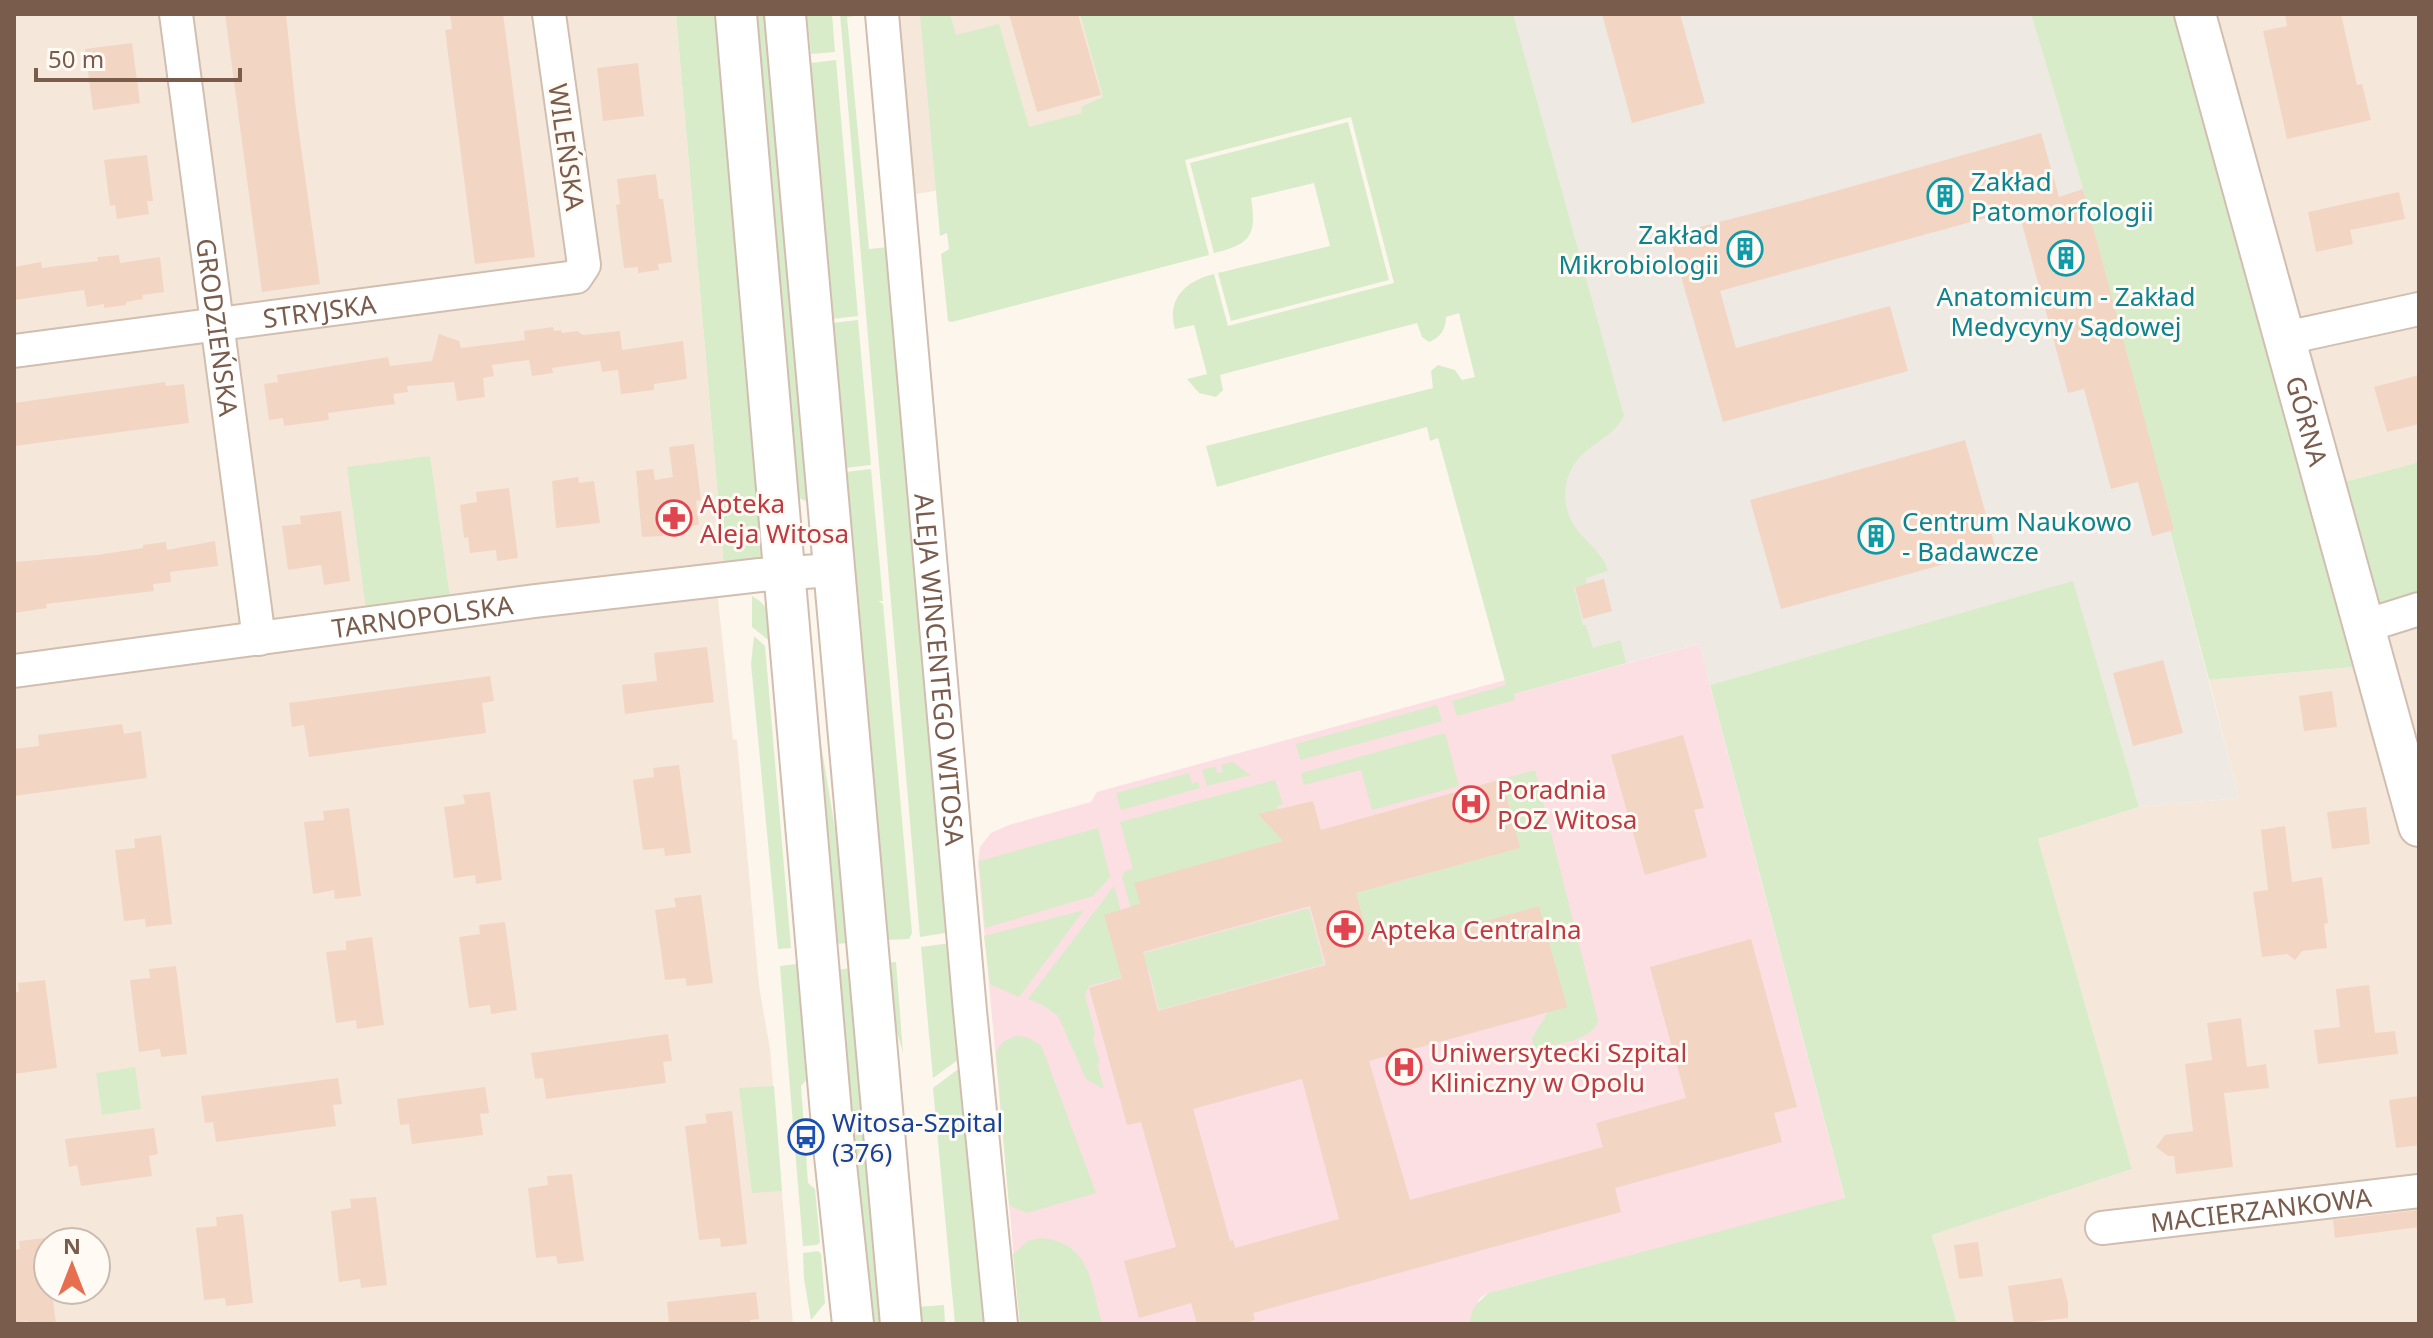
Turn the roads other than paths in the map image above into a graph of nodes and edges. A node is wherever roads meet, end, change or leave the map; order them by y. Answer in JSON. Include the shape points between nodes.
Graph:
{"nodes":[{"id":1,"x":176,"y":14,"type":"edge"},
{"id":2,"x":549,"y":14,"type":"edge"},
{"id":3,"x":736,"y":14,"type":"edge"},
{"id":4,"x":785,"y":14,"type":"edge"},
{"id":5,"x":882,"y":14,"type":"edge"},
{"id":6,"x":2195,"y":14,"type":"edge"},
{"id":7,"x":576,"y":277,"type":"joint"},
{"id":8,"x":2419,"y":309,"type":"edge"},
{"id":9,"x":217,"y":326,"type":"junction"},
{"id":10,"x":2286,"y":338,"type":"junction"},
{"id":11,"x":14,"y":351,"type":"edge"},
{"id":12,"x":833,"y":570,"type":"junction"},
{"id":13,"x":783,"y":572,"type":"junction"},
{"id":14,"x":2419,"y":609,"type":"edge"},
{"id":15,"x":2365,"y":626,"type":"junction"},
{"id":16,"x":259,"y":639,"type":"junction"},
{"id":17,"x":14,"y":671,"type":"edge"},
{"id":18,"x":2419,"y":826,"type":"edge"},
{"id":19,"x":2419,"y":1191,"type":"edge"},
{"id":20,"x":2102,"y":1228,"type":"dead end"},
{"id":21,"x":853,"y":1324,"type":"edge"},
{"id":22,"x":901,"y":1324,"type":"edge"},
{"id":23,"x":1001,"y":1324,"type":"edge"}],
"edges":[{"from":1,"to":9,"type":"street","name":"GRODZIEŃSKA"},
{"from":2,"to":7,"type":"street","name":"WILEŃSKA","via":[[584,265]]},
{"from":3,"to":13,"type":"street"},
{"from":4,"to":12,"type":"street"},
{"from":5,"to":23,"type":"street","name":"ALEJA WINCENTEGO WITOSA"},
{"from":6,"to":10,"type":"street","name":"GÓRNA"},
{"from":7,"to":9,"type":"street","name":"STRYJSKA"},
{"from":8,"to":10,"type":"street"},
{"from":9,"to":11,"type":"street","name":"STRYJSKA"},
{"from":9,"to":16,"type":"street","name":"GRODZIEŃSKA"},
{"from":10,"to":15,"type":"street","name":"GÓRNA"},
{"from":12,"to":13,"type":"street","name":"TARNOPOLSKA"},
{"from":12,"to":22,"type":"street"},
{"from":13,"to":16,"type":"street","name":"TARNOPOLSKA"},
{"from":13,"to":21,"type":"street"},
{"from":14,"to":15,"type":"street"},
{"from":15,"to":18,"type":"street","name":"GÓRNA"},
{"from":16,"to":17,"type":"street","name":"TARNOPOLSKA"},
{"from":19,"to":20,"type":"street","name":"MACIERZANKOWA"}]}
